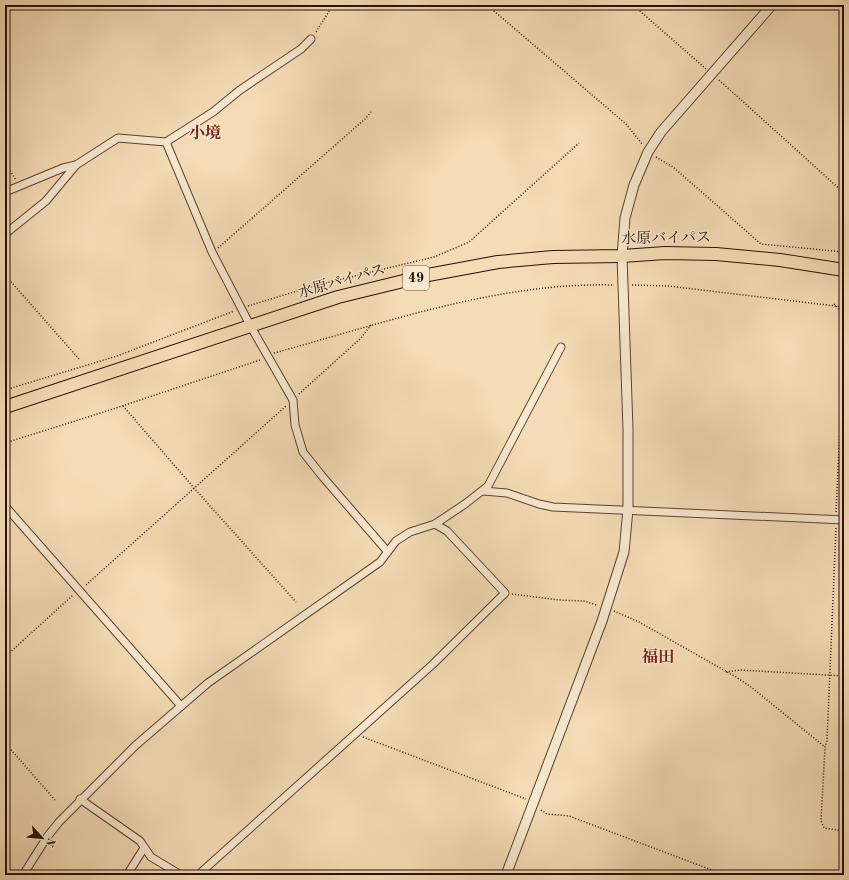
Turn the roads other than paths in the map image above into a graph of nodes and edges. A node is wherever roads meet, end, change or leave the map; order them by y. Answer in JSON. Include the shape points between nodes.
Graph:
{"nodes":[{"id":1,"x":772,"y":5,"type":"edge"},
{"id":2,"x":311,"y":39,"type":"road end"},
{"id":3,"x":166,"y":142,"type":"junction"},
{"id":4,"x":76,"y":165,"type":"junction"},
{"id":5,"x":5,"y":192,"type":"edge"},
{"id":6,"x":5,"y":234,"type":"edge"},
{"id":7,"x":622,"y":256,"type":"junction"},
{"id":8,"x":844,"y":270,"type":"edge"},
{"id":9,"x":251,"y":326,"type":"junction"},
{"id":10,"x":561,"y":347,"type":"dead end"},
{"id":11,"x":5,"y":407,"type":"edge"},
{"id":12,"x":482,"y":491,"type":"junction"},
{"id":13,"x":5,"y":506,"type":"edge"},
{"id":14,"x":628,"y":509,"type":"junction"},
{"id":15,"x":840,"y":520,"type":"edge"},
{"id":16,"x":436,"y":524,"type":"junction"},
{"id":17,"x":387,"y":552,"type":"junction"},
{"id":18,"x":181,"y":706,"type":"junction"},
{"id":19,"x":80,"y":799,"type":"junction"},
{"id":20,"x":144,"y":848,"type":"junction"},
{"id":21,"x":23,"y":875,"type":"edge"},
{"id":22,"x":127,"y":875,"type":"edge"},
{"id":23,"x":181,"y":875,"type":"edge"},
{"id":24,"x":198,"y":875,"type":"edge"},
{"id":25,"x":506,"y":875,"type":"edge"}],
"edges":[{"from":1,"to":7,"type":"street","via":[[657,138],[634,185],[625,218]]},
{"from":2,"to":3,"type":"street","via":[[301,49]]},
{"from":3,"to":4,"type":"street","via":[[118,138]]},
{"from":3,"to":9,"type":"street","via":[[212,252]]},
{"from":4,"to":5,"type":"street"},
{"from":4,"to":6,"type":"street","via":[[46,200]]},
{"from":7,"to":8,"type":"highway","name":"水原バイパス","number":"49","via":[[665,252],[716,254]]},
{"from":7,"to":9,"type":"highway","name":"水原バイパス","number":"49","via":[[553,257],[498,262],[428,275],[338,297]]},
{"from":7,"to":14,"type":"street"},
{"from":9,"to":11,"type":"highway","name":"水原バイパス","number":"49"},
{"from":9,"to":17,"type":"street","via":[[293,400],[295,425],[303,452]]},
{"from":10,"to":12,"type":"street","via":[[488,486]]},
{"from":12,"to":14,"type":"street","via":[[507,493],[553,507]]},
{"from":12,"to":16,"type":"street"},
{"from":13,"to":18,"type":"street"},
{"from":14,"to":15,"type":"street"},
{"from":14,"to":25,"type":"street","via":[[624,552],[606,608]]},
{"from":16,"to":17,"type":"street","via":[[410,532],[396,541]]},
{"from":16,"to":24,"type":"street","via":[[447,531],[505,593],[432,665]]},
{"from":17,"to":18,"type":"street","via":[[380,562],[208,683]]},
{"from":18,"to":19,"type":"street"},
{"from":19,"to":20,"type":"street","via":[[140,841]]},
{"from":19,"to":21,"type":"street","via":[[47,837]]},
{"from":20,"to":22,"type":"street"},
{"from":20,"to":23,"type":"street","via":[[151,857]]}]}
